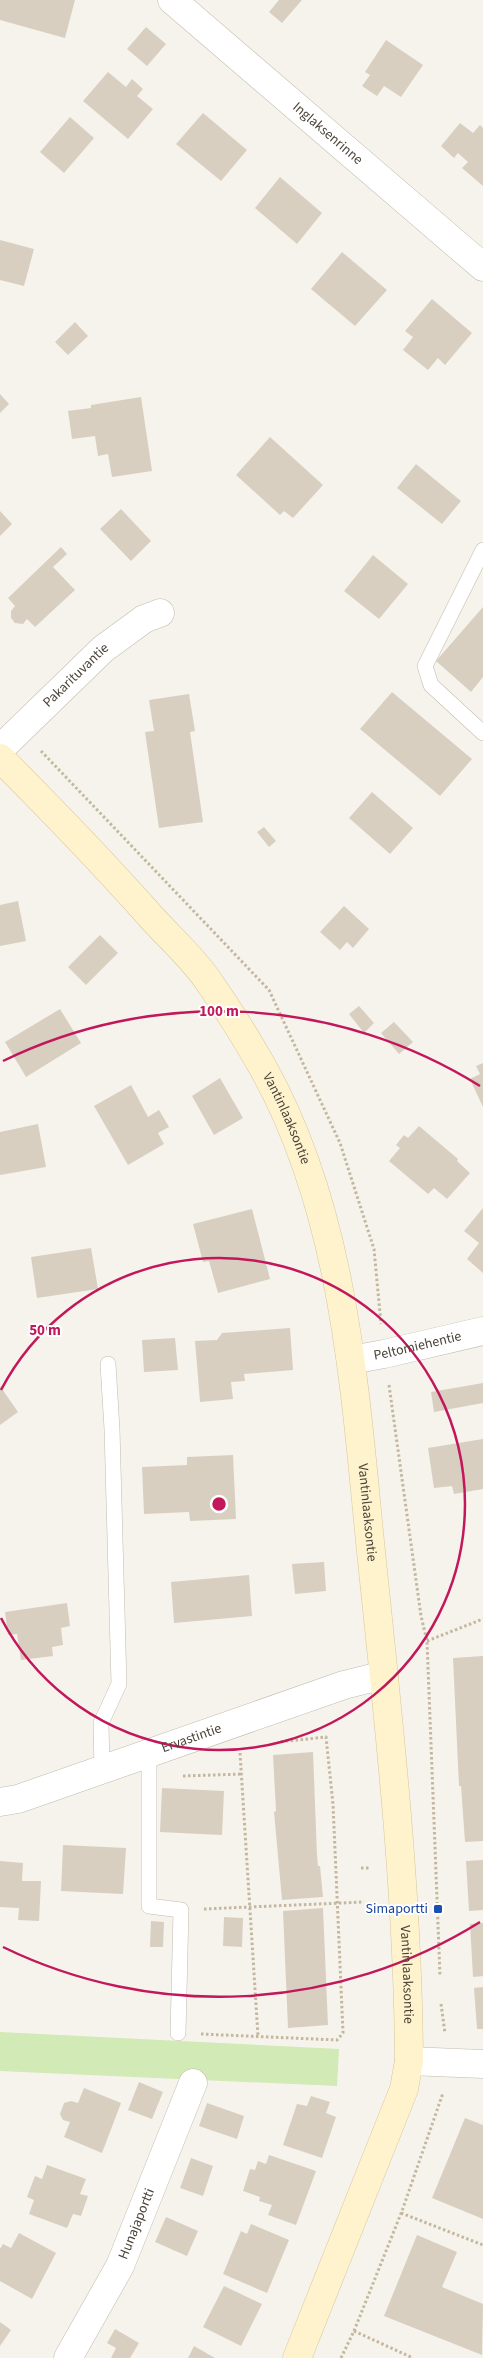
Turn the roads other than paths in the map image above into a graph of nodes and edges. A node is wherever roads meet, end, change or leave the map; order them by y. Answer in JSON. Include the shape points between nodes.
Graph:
{"nodes":[{"id":1,"x":172,"y":0,"type":"edge"},
{"id":2,"x":483,"y":267,"type":"edge"},
{"id":3,"x":483,"y":550,"type":"edge"},
{"id":4,"x":160,"y":613,"type":"dead end"},
{"id":5,"x":483,"y":733,"type":"edge"},
{"id":6,"x":0,"y":749,"type":"edge"},
{"id":7,"x":0,"y":758,"type":"edge"},
{"id":8,"x":483,"y":1331,"type":"edge"},
{"id":9,"x":350,"y":1360,"type":"junction"},
{"id":10,"x":108,"y":1364,"type":"dead end"},
{"id":11,"x":384,"y":1675,"type":"junction"},
{"id":12,"x":149,"y":1765,"type":"junction"},
{"id":13,"x":102,"y":1770,"type":"junction"},
{"id":14,"x":0,"y":1802,"type":"edge"},
{"id":15,"x":178,"y":2033,"type":"road end"},
{"id":16,"x":409,"y":2061,"type":"junction"},
{"id":17,"x":483,"y":2064,"type":"edge"},
{"id":18,"x":193,"y":2084,"type":"dead end"},
{"id":19,"x":68,"y":2358,"type":"edge"},
{"id":20,"x":297,"y":2358,"type":"edge"}],
"edges":[{"from":1,"to":2,"type":"street","name":"Inglaksenrinne"},
{"from":3,"to":5,"type":"lane","via":[[425,666],[431,685]]},
{"from":4,"to":6,"type":"street","name":"Pakarituvantie","via":[[144,620],[104,649]]},
{"from":7,"to":9,"type":"street","name":"Vantinlaaksontie","via":[[97,857],[208,979],[262,1065],[299,1144],[318,1196],[327,1228]]},
{"from":8,"to":9,"type":"street","name":"Peltomiehentie"},
{"from":9,"to":11,"type":"street","name":"Vantinlaaksontie"},
{"from":10,"to":13,"type":"lane","via":[[118,1684],[101,1723]]},
{"from":11,"to":12,"type":"street","name":"Ervastintie","via":[[344,1685]]},
{"from":11,"to":16,"type":"street","name":"Vantinlaaksontie","via":[[402,1877]]},
{"from":12,"to":13,"type":"street","name":"Ervastintie"},
{"from":12,"to":15,"type":"lane","via":[[149,1906],[181,1910]]},
{"from":13,"to":14,"type":"street","name":"Ervastintie","via":[[18,1799]]},
{"from":16,"to":17,"type":"street"},
{"from":16,"to":20,"type":"street","name":"Vantinlaaksontie","via":[[401,2098]]},
{"from":18,"to":19,"type":"street","name":"Hunajaportti","via":[[120,2266]]}]}
